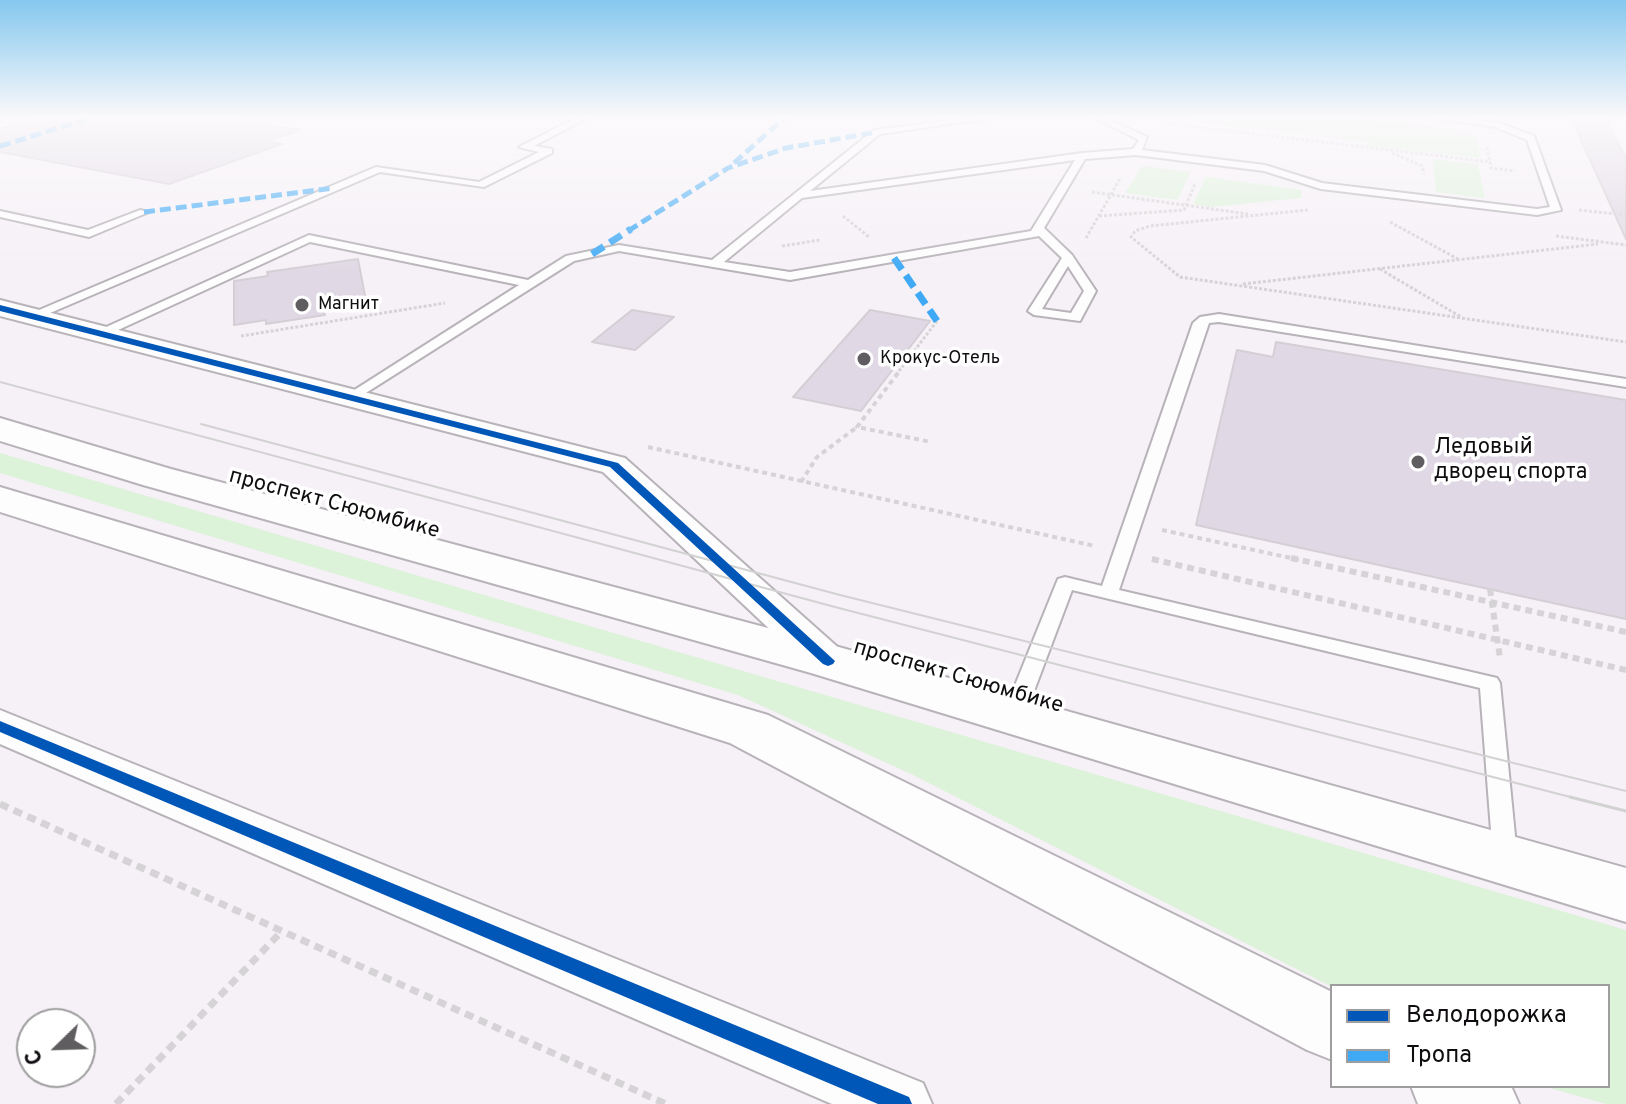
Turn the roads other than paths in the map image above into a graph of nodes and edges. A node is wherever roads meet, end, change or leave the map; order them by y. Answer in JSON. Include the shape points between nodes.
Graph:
{"nodes":[{"id":1,"x":378,"y":170,"type":"edge"},
{"id":2,"x":382,"y":170,"type":"edge"},
{"id":3,"x":511,"y":170,"type":"edge"},
{"id":4,"x":833,"y":170,"type":"edge"},
{"id":5,"x":985,"y":170,"type":"edge"},
{"id":6,"x":1074,"y":170,"type":"edge"},
{"id":7,"x":1273,"y":170,"type":"edge"},
{"id":8,"x":1542,"y":170,"type":"edge"},
{"id":9,"x":803,"y":195,"type":"junction"},
{"id":10,"x":144,"y":212,"type":"dead end"},
{"id":11,"x":0,"y":214,"type":"edge"},
{"id":12,"x":1038,"y":229,"type":"junction"},
{"id":13,"x":1070,"y":260,"type":"junction"},
{"id":14,"x":714,"y":264,"type":"junction"},
{"id":15,"x":525,"y":288,"type":"junction"},
{"id":16,"x":0,"y":308,"type":"edge"},
{"id":17,"x":31,"y":316,"type":"junction"},
{"id":18,"x":100,"y":333,"type":"junction"},
{"id":19,"x":1626,"y":383,"type":"edge"},
{"id":20,"x":350,"y":399,"type":"junction"},
{"id":21,"x":0,"y":429,"type":"edge"},
{"id":22,"x":0,"y":499,"type":"edge"},
{"id":23,"x":1109,"y":593,"type":"junction"},
{"id":24,"x":828,"y":661,"type":"junction"},
{"id":25,"x":1014,"y":715,"type":"junction"},
{"id":26,"x":0,"y":726,"type":"edge"},
{"id":27,"x":1505,"y":859,"type":"junction"},
{"id":28,"x":1626,"y":895,"type":"edge"},
{"id":29,"x":1330,"y":1026,"type":"edge"},
{"id":30,"x":1451,"y":1088,"type":"edge"},
{"id":31,"x":902,"y":1104,"type":"edge"},
{"id":32,"x":1482,"y":1104,"type":"edge"}],
"edges":[{"from":1,"to":17,"type":"lane"},
{"from":2,"to":3,"type":"lane","via":[[480,185]]},
{"from":4,"to":9,"type":"lane"},
{"from":5,"to":9,"type":"lane"},
{"from":6,"to":12,"type":"lane"},
{"from":7,"to":8,"type":"lane","via":[[1321,186],[1553,211]]},
{"from":9,"to":14,"type":"lane"},
{"from":10,"to":11,"type":"lane","via":[[89,234]]},
{"from":12,"to":13,"type":"lane"},
{"from":12,"to":14,"type":"lane","via":[[1035,234],[790,276]]},
{"from":13,"to":13,"type":"lane","via":[[1034,311],[1075,318],[1090,291]]},
{"from":14,"to":15,"type":"lane","via":[[619,248],[570,258]]},
{"from":15,"to":18,"type":"lane","via":[[309,238]]},
{"from":15,"to":20,"type":"lane"},
{"from":16,"to":17,"type":"street"},
{"from":17,"to":18,"type":"street"},
{"from":18,"to":20,"type":"street"},
{"from":19,"to":23,"type":"lane","via":[[1219,318],[1205,320]]},
{"from":20,"to":24,"type":"street","via":[[614,465]]},
{"from":21,"to":24,"type":"main road","name":"проспект Сююмбике"},
{"from":22,"to":29,"type":"main road","via":[[749,729]]},
{"from":23,"to":25,"type":"lane","via":[[1065,583]]},
{"from":23,"to":27,"type":"lane","via":[[1490,683]]},
{"from":24,"to":25,"type":"main road","name":"проспект Сююмбике"},
{"from":25,"to":27,"type":"main road","name":"проспект Сююмбике"},
{"from":26,"to":31,"type":"street"},
{"from":27,"to":28,"type":"main road","name":"проспект Сююмбике"},
{"from":30,"to":32,"type":"main road"}]}
